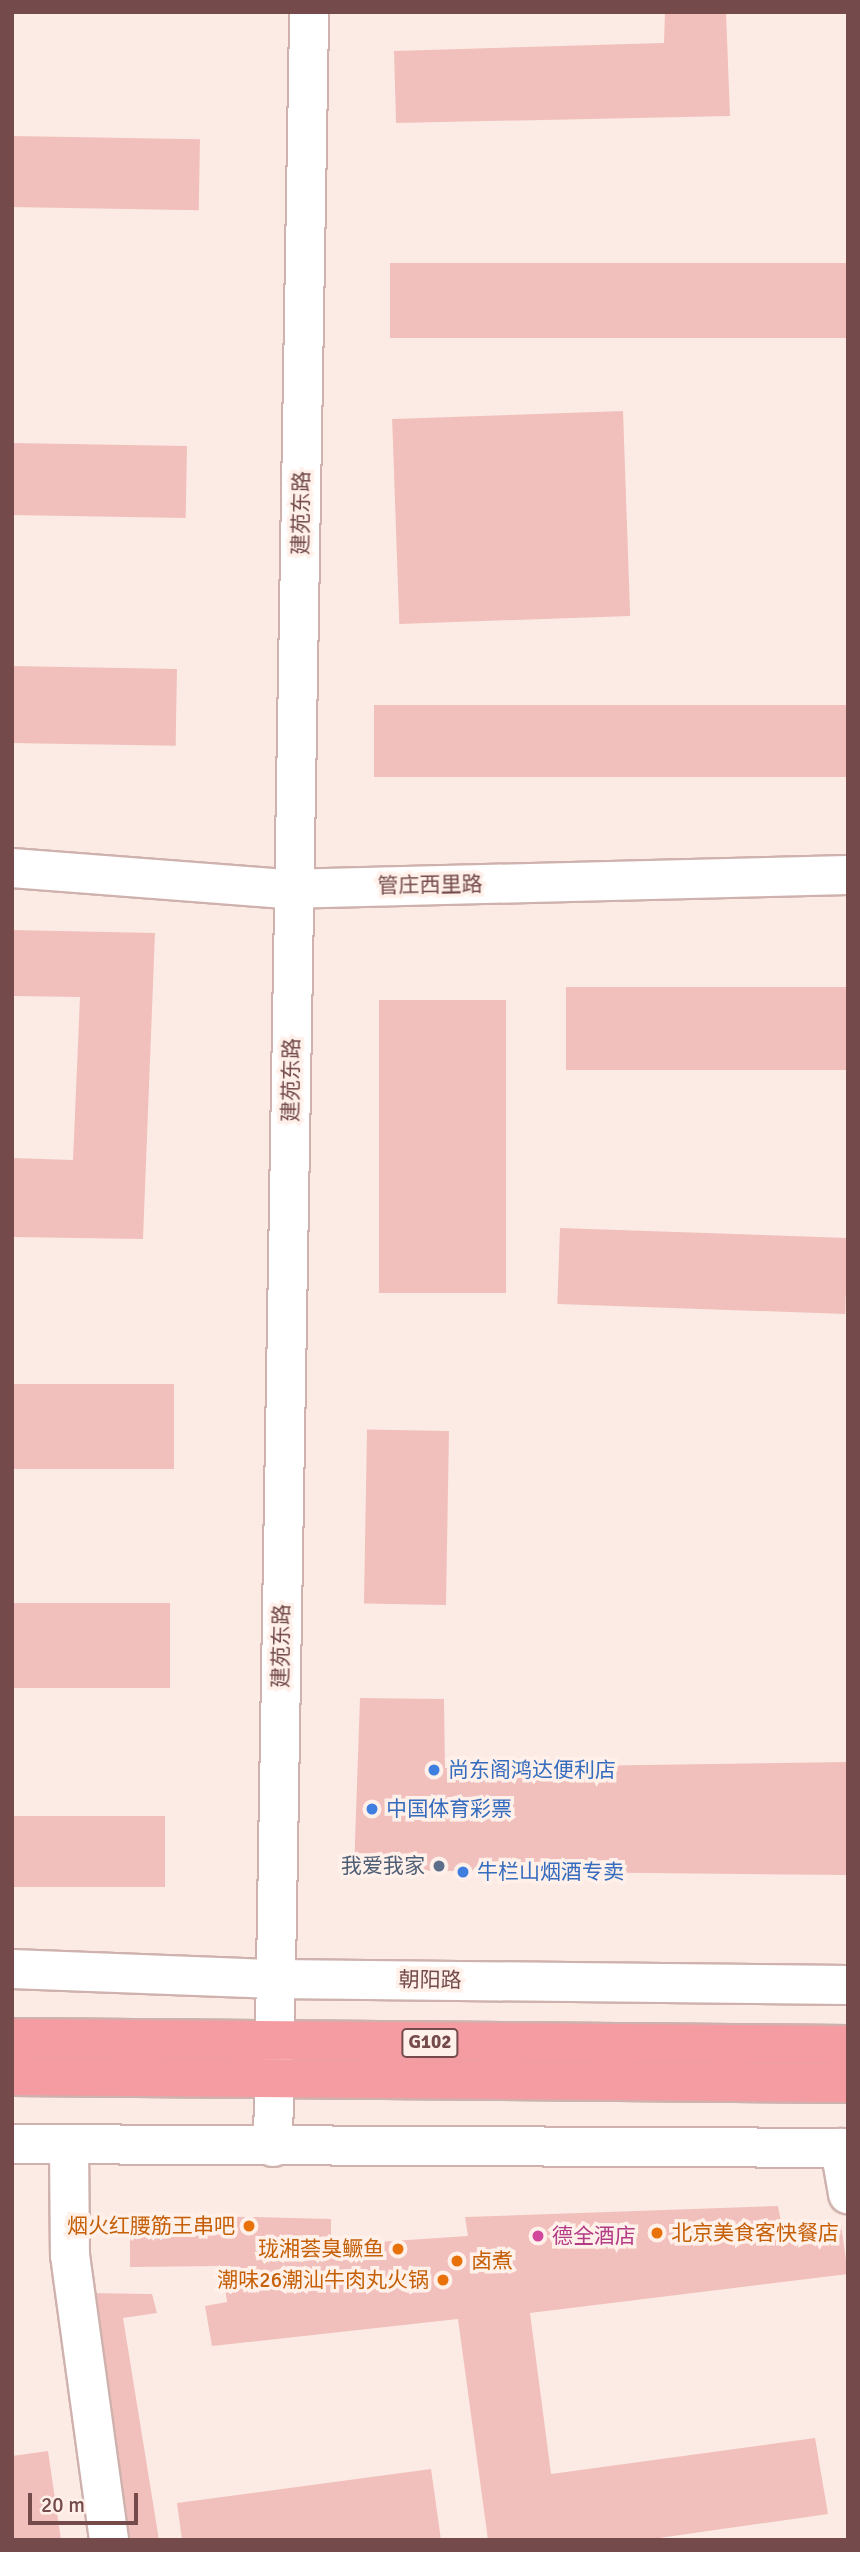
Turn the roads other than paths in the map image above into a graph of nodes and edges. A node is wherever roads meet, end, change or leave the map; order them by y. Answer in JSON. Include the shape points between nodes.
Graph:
{"nodes":[{"id":1,"x":309,"y":12,"type":"edge"},
{"id":2,"x":12,"y":868,"type":"edge"},
{"id":3,"x":848,"y":875,"type":"edge"},
{"id":4,"x":294,"y":888,"type":"junction"},
{"id":5,"x":12,"y":1969,"type":"edge"},
{"id":6,"x":276,"y":1979,"type":"junction"},
{"id":7,"x":848,"y":1985,"type":"edge"},
{"id":8,"x":12,"y":2038,"type":"edge"},
{"id":9,"x":275,"y":2042,"type":"junction"},
{"id":10,"x":848,"y":2045,"type":"edge"},
{"id":11,"x":12,"y":2076,"type":"edge"},
{"id":12,"x":274,"y":2079,"type":"junction"},
{"id":13,"x":848,"y":2083,"type":"edge"},
{"id":14,"x":12,"y":2144,"type":"edge"},
{"id":15,"x":69,"y":2145,"type":"junction"},
{"id":16,"x":273,"y":2147,"type":"junction"},
{"id":17,"x":844,"y":2148,"type":"edge"},
{"id":18,"x":848,"y":2194,"type":"edge"},
{"id":19,"x":109,"y":2540,"type":"edge"}],
"edges":[{"from":1,"to":4,"type":"street","name":"建苑东路"},
{"from":2,"to":4,"type":"street","name":"管庄西里路"},
{"from":3,"to":4,"type":"street","name":"管庄西里路"},
{"from":4,"to":6,"type":"street","name":"建苑东路"},
{"from":5,"to":6,"type":"street","name":"朝阳路"},
{"from":6,"to":7,"type":"street","name":"朝阳路"},
{"from":6,"to":9,"type":"street","name":"建苑东路"},
{"from":8,"to":9,"type":"highway","number":"G102"},
{"from":9,"to":10,"type":"highway","number":"G102"},
{"from":9,"to":12,"type":"street","name":"建苑东路"},
{"from":11,"to":12,"type":"highway","number":"G102"},
{"from":12,"to":13,"type":"highway","number":"G102"},
{"from":12,"to":16,"type":"street","name":"建苑东路"},
{"from":14,"to":15,"type":"street"},
{"from":15,"to":16,"type":"street"},
{"from":15,"to":19,"type":"street","via":[[70,2255]]},
{"from":16,"to":17,"type":"street"},
{"from":17,"to":18,"type":"street"}]}
